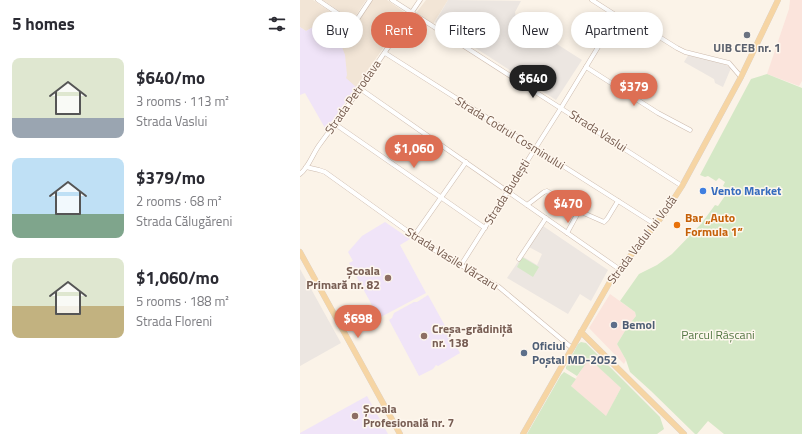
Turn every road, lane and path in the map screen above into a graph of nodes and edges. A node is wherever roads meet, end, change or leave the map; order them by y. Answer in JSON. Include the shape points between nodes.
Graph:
{"nodes":[{"id":1,"x":318,"y":0,"type":"edge"},
{"id":2,"x":370,"y":0,"type":"edge"},
{"id":3,"x":392,"y":0,"type":"edge"},
{"id":4,"x":420,"y":0,"type":"edge"},
{"id":5,"x":592,"y":0,"type":"edge"},
{"id":6,"x":778,"y":0,"type":"edge"},
{"id":7,"x":410,"y":12,"type":"edge"},
{"id":8,"x":413,"y":12,"type":"edge"},
{"id":9,"x":611,"y":12,"type":"edge"},
{"id":10,"x":427,"y":23,"type":"edge"},
{"id":11,"x":663,"y":40,"type":"edge"},
{"id":12,"x":388,"y":48,"type":"edge"},
{"id":13,"x":598,"y":48,"type":"edge"},
{"id":14,"x":384,"y":53,"type":"junction"},
{"id":15,"x":586,"y":67,"type":"junction"},
{"id":16,"x":741,"y":77,"type":"junction"},
{"id":17,"x":359,"y":88,"type":"junction"},
{"id":18,"x":561,"y":108,"type":"junction"},
{"id":19,"x":335,"y":124,"type":"junction"},
{"id":20,"x":690,"y":130,"type":"dead end"},
{"id":21,"x":535,"y":148,"type":"junction"},
{"id":22,"x":466,"y":162,"type":"junction"},
{"id":23,"x":306,"y":166,"type":"junction"},
{"id":24,"x":300,"y":174,"type":"edge"},
{"id":25,"x":682,"y":186,"type":"junction"},
{"id":26,"x":508,"y":192,"type":"junction"},
{"id":27,"x":440,"y":197,"type":"junction"},
{"id":28,"x":618,"y":201,"type":"junction"},
{"id":29,"x":527,"y":205,"type":"junction"},
{"id":30,"x":579,"y":211,"type":"junction"},
{"id":31,"x":546,"y":218,"type":"junction"},
{"id":32,"x":656,"y":225,"type":"junction"},
{"id":33,"x":484,"y":228,"type":"junction"},
{"id":34,"x":567,"y":232,"type":"junction"},
{"id":35,"x":414,"y":236,"type":"junction"},
{"id":36,"x":300,"y":252,"type":"edge"},
{"id":37,"x":519,"y":259,"type":"dead end"},
{"id":38,"x":461,"y":265,"type":"junction"},
{"id":39,"x":619,"y":270,"type":"junction"},
{"id":40,"x":581,"y":332,"type":"junction"},
{"id":41,"x":572,"y":348,"type":"junction"},
{"id":42,"x":400,"y":434,"type":"edge"},
{"id":43,"x":524,"y":434,"type":"edge"},
{"id":44,"x":684,"y":434,"type":"edge"}],
"edges":[{"from":1,"to":2,"type":"street","via":[[349,22],[353,22]]},
{"from":3,"to":7,"type":"street","name":"Strada Vaslui"},
{"from":4,"to":8,"type":"street","name":"Strada Petrodava"},
{"from":5,"to":9,"type":"street"},
{"from":6,"to":16,"type":"main road","name":"Strada Vadul lui Vodă"},
{"from":10,"to":18,"type":"street","name":"Strada Vaslui"},
{"from":11,"to":16,"type":"street","via":[[685,52],[724,61]]},
{"from":12,"to":14,"type":"street","name":"Strada Petrodava"},
{"from":13,"to":15,"type":"street","name":"Strada Budești"},
{"from":14,"to":17,"type":"street","name":"Strada Petrodava"},
{"from":14,"to":21,"type":"street","name":"Strada Codrul Cosminului"},
{"from":15,"to":18,"type":"street","name":"Strada Budești"},
{"from":15,"to":20,"type":"street","via":[[658,113]]},
{"from":16,"to":25,"type":"main road","name":"Strada Vadul lui Vodă"},
{"from":17,"to":19,"type":"street","name":"Strada Petrodava"},
{"from":17,"to":22,"type":"street"},
{"from":18,"to":21,"type":"street","name":"Strada Budești"},
{"from":18,"to":25,"type":"street","name":"Strada Vaslui"},
{"from":19,"to":23,"type":"street","name":"Strada Petrodava"},
{"from":19,"to":27,"type":"street"},
{"from":21,"to":26,"type":"street","name":"Strada Budești"},
{"from":21,"to":28,"type":"street","name":"Strada Codrul Cosminului"},
{"from":22,"to":26,"type":"street"},
{"from":22,"to":27,"type":"street"},
{"from":23,"to":24,"type":"street","name":"Strada Petrodava"},
{"from":23,"to":35,"type":"street","name":"Strada Vasile Vărzaru","via":[[325,172]]},
{"from":25,"to":32,"type":"main road","name":"Strada Vadul lui Vodă"},
{"from":26,"to":29,"type":"street"},
{"from":26,"to":33,"type":"street","name":"Strada Budești"},
{"from":27,"to":33,"type":"street"},
{"from":27,"to":35,"type":"street"},
{"from":28,"to":30,"type":"street","via":[[604,222]]},
{"from":28,"to":32,"type":"street","name":"Strada Codrul Cosminului"},
{"from":29,"to":30,"type":"street","via":[[547,191]]},
{"from":29,"to":31,"type":"street"},
{"from":30,"to":34,"type":"street"},
{"from":31,"to":34,"type":"street"},
{"from":31,"to":37,"type":"street"},
{"from":32,"to":39,"type":"main road","name":"Strada Vadul lui Vodă"},
{"from":33,"to":38,"type":"street","name":"Strada Budești"},
{"from":34,"to":39,"type":"street"},
{"from":35,"to":38,"type":"street","name":"Strada Vasile Vărzaru","via":[[436,252]]},
{"from":36,"to":42,"type":"main road"},
{"from":38,"to":41,"type":"street","name":"Strada Vasile Vărzaru","via":[[502,289]]},
{"from":39,"to":40,"type":"main road","name":"Strada Vadul lui Vodă"},
{"from":40,"to":41,"type":"main road","name":"Strada Vadul lui Vodă"},
{"from":40,"to":44,"type":"main road"},
{"from":41,"to":43,"type":"main road","name":"Strada Vadul lui Vodă"}]}
